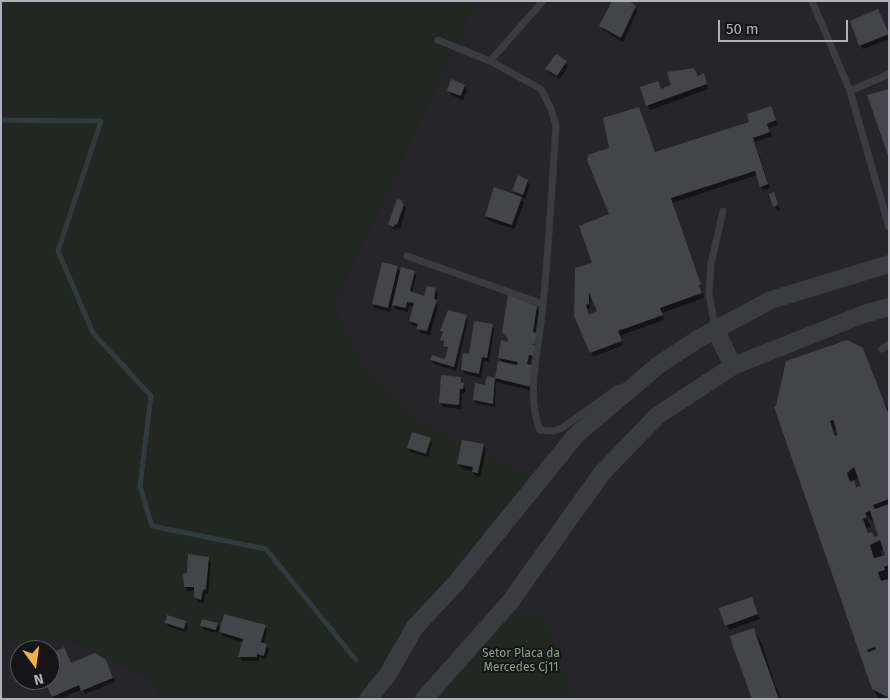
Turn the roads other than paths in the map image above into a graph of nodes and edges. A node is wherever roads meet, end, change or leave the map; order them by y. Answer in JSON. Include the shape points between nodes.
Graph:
{"nodes":[{"id":1,"x":543,"y":1,"type":"edge"},
{"id":2,"x":812,"y":1,"type":"edge"},
{"id":3,"x":438,"y":40,"type":"dead end"},
{"id":4,"x":490,"y":62,"type":"junction"},
{"id":5,"x":889,"y":74,"type":"edge"},
{"id":6,"x":850,"y":91,"type":"junction"},
{"id":7,"x":723,"y":211,"type":"dead end"},
{"id":8,"x":889,"y":226,"type":"edge"},
{"id":9,"x":407,"y":256,"type":"dead end"},
{"id":10,"x":889,"y":264,"type":"edge"},
{"id":11,"x":544,"y":304,"type":"junction"},
{"id":12,"x":889,"y":307,"type":"edge"},
{"id":13,"x":715,"y":328,"type":"junction"},
{"id":14,"x":889,"y":344,"type":"edge"},
{"id":15,"x":882,"y":349,"type":"dead end"},
{"id":16,"x":733,"y":366,"type":"junction"},
{"id":17,"x":634,"y":386,"type":"junction"},
{"id":18,"x":368,"y":699,"type":"edge"},
{"id":19,"x":424,"y":699,"type":"edge"}],
"edges":[{"from":1,"to":4,"type":"lane"},
{"from":2,"to":6,"type":"lane"},
{"from":3,"to":4,"type":"lane"},
{"from":4,"to":11,"type":"lane","via":[[541,89],[556,125]]},
{"from":5,"to":6,"type":"lane"},
{"from":6,"to":8,"type":"lane"},
{"from":7,"to":13,"type":"lane","via":[[711,264],[709,294]]},
{"from":9,"to":11,"type":"lane"},
{"from":10,"to":13,"type":"street","via":[[772,300]]},
{"from":11,"to":17,"type":"lane","via":[[535,370],[535,410],[540,430],[546,432],[562,428],[615,390]]},
{"from":12,"to":16,"type":"street"},
{"from":13,"to":16,"type":"street"},
{"from":13,"to":17,"type":"street","via":[[657,366]]},
{"from":14,"to":15,"type":"lane"},
{"from":16,"to":19,"type":"street","via":[[657,416],[620,453],[602,473],[510,602]]},
{"from":17,"to":18,"type":"street","via":[[576,435],[456,583],[415,627],[388,674]]}]}
